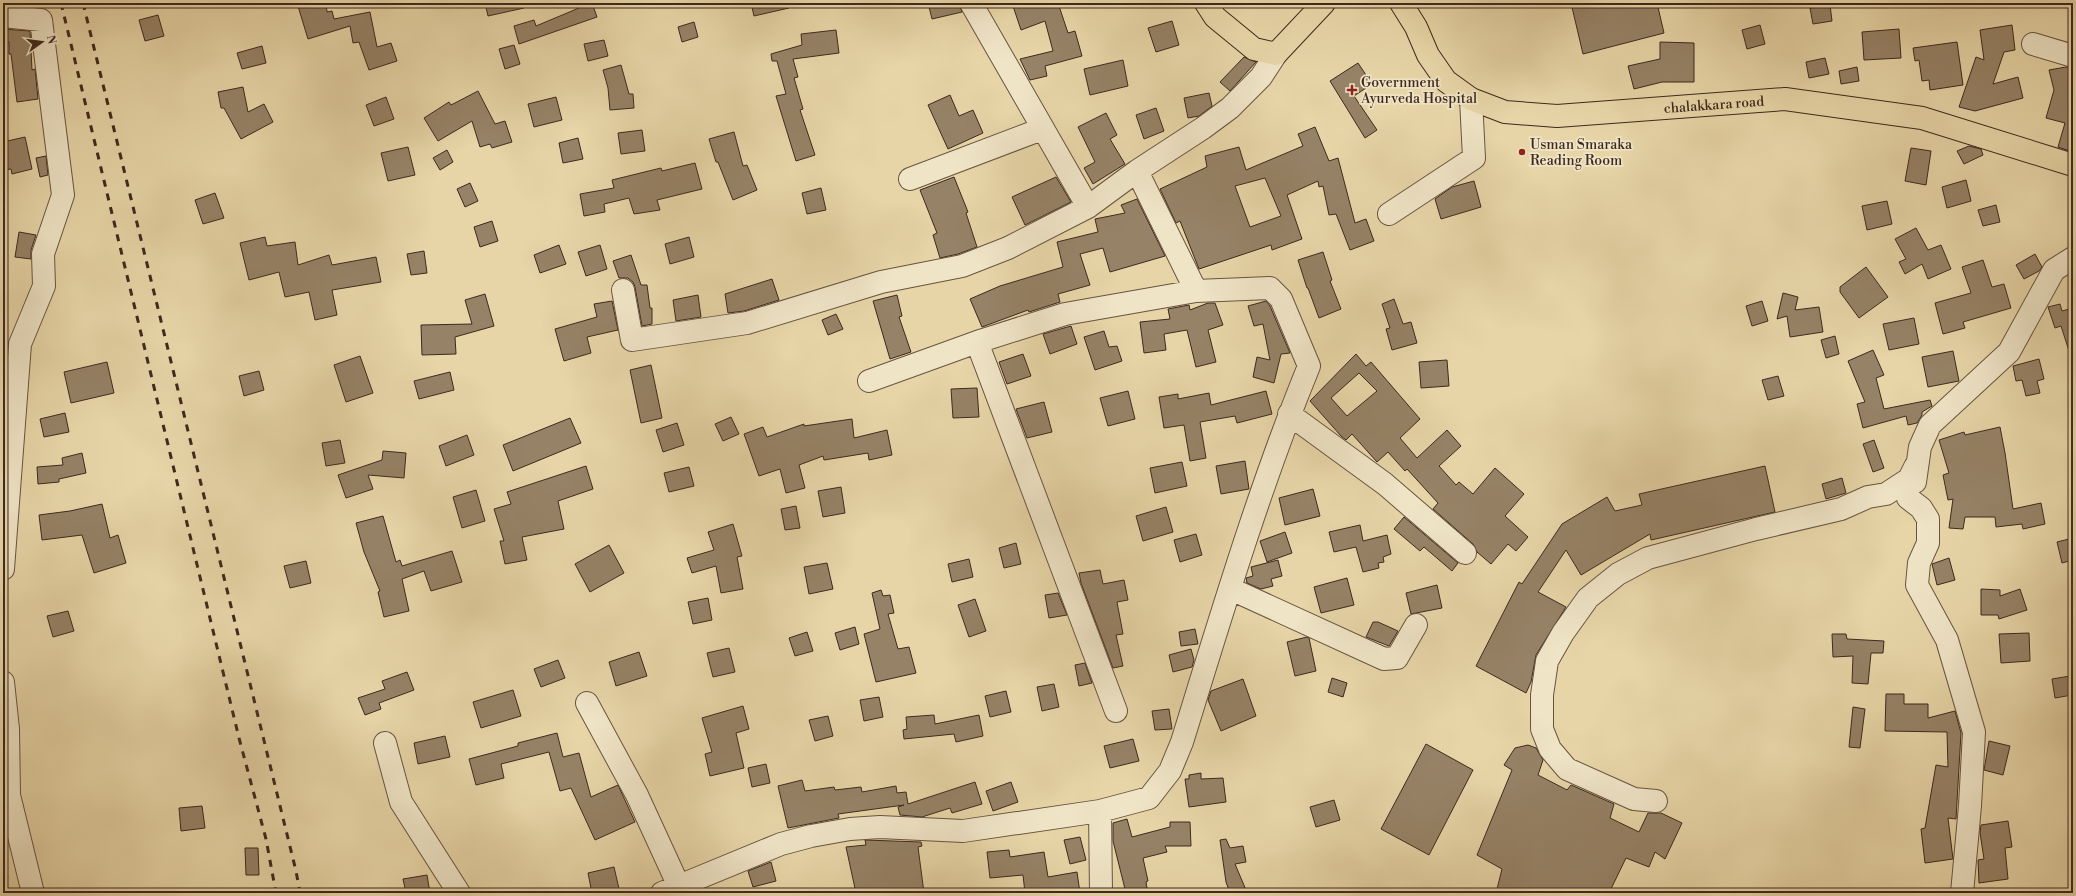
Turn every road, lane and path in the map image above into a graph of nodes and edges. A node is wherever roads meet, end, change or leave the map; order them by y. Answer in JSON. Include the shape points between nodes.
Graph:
{"nodes":[{"id":1,"x":971,"y":3,"type":"edge"},
{"id":2,"x":1206,"y":3,"type":"edge"},
{"id":3,"x":1324,"y":3,"type":"edge"},
{"id":4,"x":1401,"y":3,"type":"edge"},
{"id":5,"x":43,"y":12,"type":"edge"},
{"id":6,"x":3,"y":16,"type":"edge"},
{"id":7,"x":2033,"y":44,"type":"dead end"},
{"id":8,"x":1276,"y":54,"type":"junction"},
{"id":9,"x":2073,"y":56,"type":"edge"},
{"id":10,"x":1471,"y":100,"type":"junction"},
{"id":11,"x":1042,"y":128,"type":"junction"},
{"id":12,"x":2073,"y":165,"type":"edge"},
{"id":13,"x":1137,"y":171,"type":"junction"},
{"id":14,"x":910,"y":179,"type":"dead end"},
{"id":15,"x":1088,"y":207,"type":"junction"},
{"id":16,"x":1389,"y":214,"type":"dead end"},
{"id":17,"x":2073,"y":258,"type":"edge"},
{"id":18,"x":623,"y":290,"type":"dead end"},
{"id":19,"x":1196,"y":291,"type":"junction"},
{"id":20,"x":977,"y":342,"type":"junction"},
{"id":21,"x":869,"y":381,"type":"dead end"},
{"id":22,"x":1289,"y":414,"type":"junction"},
{"id":23,"x":1915,"y":467,"type":"junction"},
{"id":24,"x":1908,"y":498,"type":"junction"},
{"id":25,"x":1841,"y":509,"type":"junction"},
{"id":26,"x":1465,"y":553,"type":"dead end"},
{"id":27,"x":3,"y":569,"type":"edge"},
{"id":28,"x":1231,"y":589,"type":"junction"},
{"id":29,"x":1416,"y":625,"type":"dead end"},
{"id":30,"x":3,"y":682,"type":"edge"},
{"id":31,"x":587,"y":703,"type":"dead end"},
{"id":32,"x":1116,"y":711,"type":"dead end"},
{"id":33,"x":5,"y":729,"type":"edge"},
{"id":34,"x":385,"y":742,"type":"dead end"},
{"id":35,"x":1656,"y":801,"type":"dead end"},
{"id":36,"x":1100,"y":811,"type":"junction"},
{"id":37,"x":674,"y":891,"type":"edge"},
{"id":38,"x":32,"y":893,"type":"edge"},
{"id":39,"x":459,"y":893,"type":"edge"},
{"id":40,"x":1101,"y":893,"type":"edge"},
{"id":41,"x":1962,"y":893,"type":"edge"}],
"edges":[{"from":1,"to":11,"type":"street"},
{"from":2,"to":8,"type":"main road","via":[[1216,18],[1254,49]]},
{"from":3,"to":8,"type":"main road"},
{"from":4,"to":10,"type":"main road","name":"chalakkara road","via":[[1416,27],[1428,55],[1446,81]]},
{"from":5,"to":6,"type":"street"},
{"from":5,"to":27,"type":"street","via":[[63,195],[43,254],[44,286],[20,344]]},
{"from":7,"to":9,"type":"street"},
{"from":8,"to":13,"type":"street","via":[[1261,77],[1230,108]]},
{"from":10,"to":12,"type":"main road","name":"chalakkara road","via":[[1505,112],[1556,116],[1785,99],[1922,118]]},
{"from":10,"to":16,"type":"street","via":[[1474,158]]},
{"from":11,"to":14,"type":"street"},
{"from":11,"to":15,"type":"street"},
{"from":13,"to":15,"type":"street"},
{"from":13,"to":19,"type":"street"},
{"from":15,"to":18,"type":"street","via":[[1008,248],[962,266],[880,282],[747,323],[632,340]]},
{"from":17,"to":23,"type":"street","via":[[2054,270],[2009,352],[1930,425],[1920,447]]},
{"from":19,"to":20,"type":"street","via":[[1065,314]]},
{"from":19,"to":22,"type":"street","via":[[1270,288],[1281,299],[1309,366]]},
{"from":20,"to":21,"type":"street"},
{"from":20,"to":32,"type":"street"},
{"from":22,"to":26,"type":"street","via":[[1386,484]]},
{"from":22,"to":28,"type":"street"},
{"from":23,"to":24,"type":"street","via":[[1916,479]]},
{"from":23,"to":25,"type":"street","via":[[1909,479],[1895,490],[1868,497]]},
{"from":24,"to":25,"type":"street","via":[[1882,508]]},
{"from":24,"to":41,"type":"street","via":[[1921,508],[1928,519],[1928,544],[1919,563],[1917,585],[1947,640],[1974,732]]},
{"from":25,"to":35,"type":"street","via":[[1648,558],[1618,574],[1588,598],[1562,633],[1547,661],[1542,695],[1550,724],[1550,749],[1567,769],[1634,799]]},
{"from":28,"to":29,"type":"street","via":[[1384,659],[1396,658]]},
{"from":28,"to":36,"type":"street","via":[[1182,742],[1170,771],[1149,798]]},
{"from":30,"to":33,"type":"street"},
{"from":31,"to":37,"type":"street","via":[[637,795]]},
{"from":33,"to":38,"type":"street","via":[[9,794]]},
{"from":34,"to":39,"type":"street","via":[[401,802]]},
{"from":36,"to":37,"type":"street","via":[[963,830],[880,827],[811,836],[781,844]]},
{"from":36,"to":40,"type":"street"}]}
